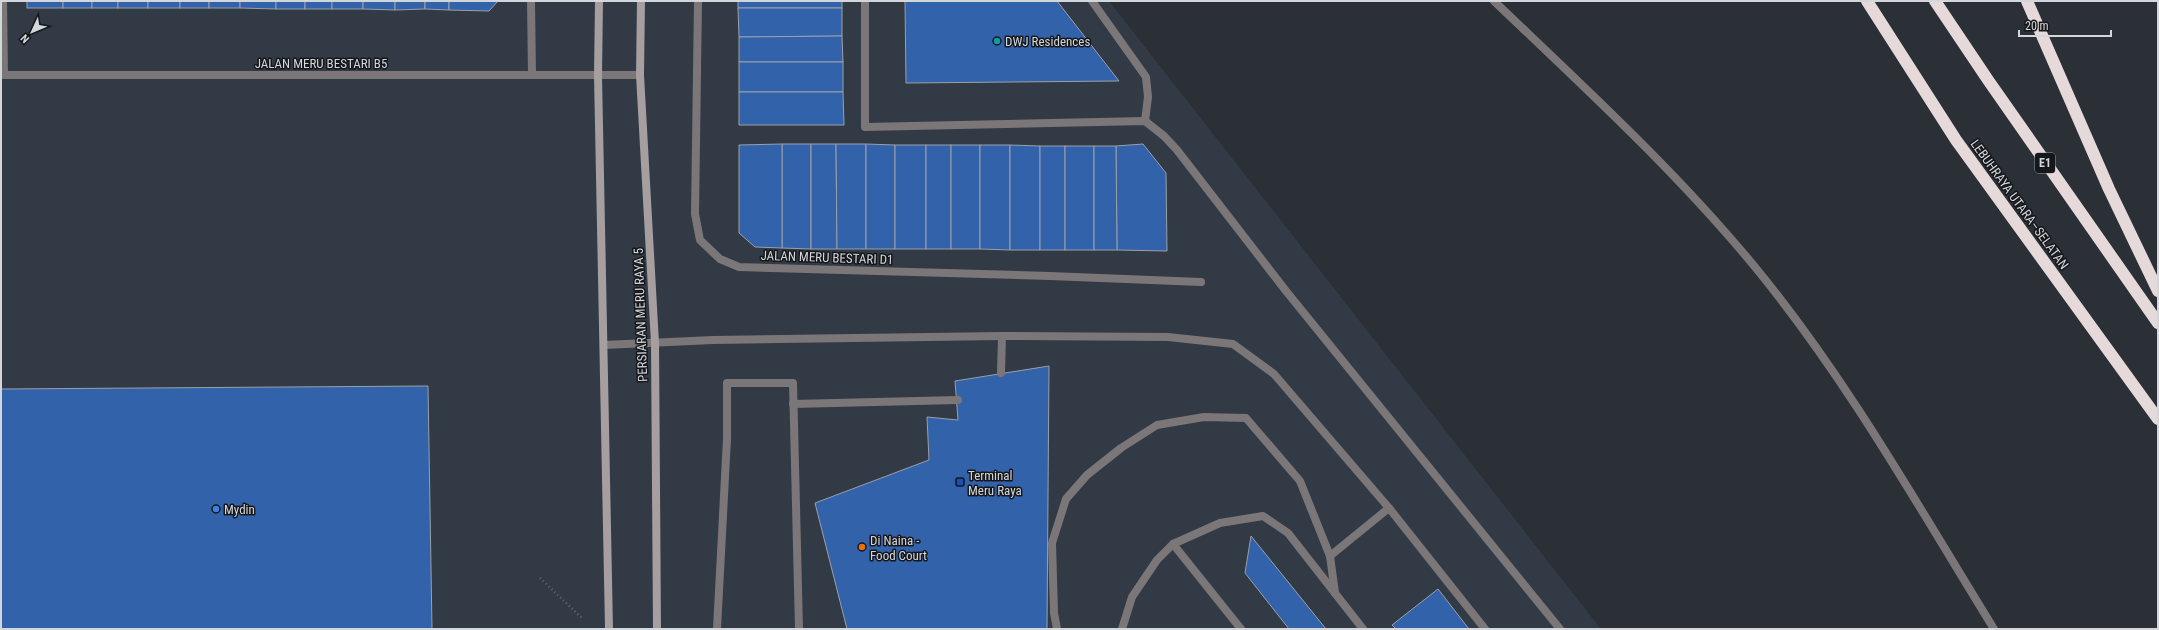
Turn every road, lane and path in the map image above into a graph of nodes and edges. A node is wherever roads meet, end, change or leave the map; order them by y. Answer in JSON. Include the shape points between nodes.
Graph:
{"nodes":[{"id":1,"x":3,"y":1,"type":"edge"},
{"id":2,"x":531,"y":1,"type":"edge"},
{"id":3,"x":600,"y":1,"type":"edge"},
{"id":4,"x":641,"y":1,"type":"edge"},
{"id":5,"x":698,"y":1,"type":"edge"},
{"id":6,"x":865,"y":1,"type":"edge"},
{"id":7,"x":1092,"y":1,"type":"edge"},
{"id":8,"x":1494,"y":1,"type":"edge"},
{"id":9,"x":1867,"y":1,"type":"edge"},
{"id":10,"x":1935,"y":1,"type":"edge"},
{"id":11,"x":2027,"y":1,"type":"edge"},
{"id":12,"x":598,"y":74,"type":"junction"},
{"id":13,"x":2,"y":75,"type":"edge"},
{"id":14,"x":532,"y":75,"type":"junction"},
{"id":15,"x":640,"y":75,"type":"junction"},
{"id":16,"x":1145,"y":121,"type":"junction"},
{"id":17,"x":1201,"y":282,"type":"dead end"},
{"id":18,"x":2158,"y":291,"type":"edge"},
{"id":19,"x":2158,"y":323,"type":"edge"},
{"id":20,"x":1002,"y":336,"type":"junction"},
{"id":21,"x":655,"y":343,"type":"junction"},
{"id":22,"x":604,"y":345,"type":"junction"},
{"id":23,"x":1001,"y":374,"type":"dead end"},
{"id":24,"x":958,"y":400,"type":"dead end"},
{"id":25,"x":793,"y":404,"type":"junction"},
{"id":26,"x":2158,"y":419,"type":"edge"},
{"id":27,"x":1389,"y":508,"type":"junction"},
{"id":28,"x":1174,"y":544,"type":"junction"},
{"id":29,"x":1330,"y":556,"type":"junction"},
{"id":30,"x":540,"y":578,"type":"dead end"},
{"id":31,"x":1335,"y":593,"type":"junction"},
{"id":32,"x":583,"y":619,"type":"dead end"},
{"id":33,"x":609,"y":629,"type":"edge"},
{"id":34,"x":658,"y":629,"type":"edge"},
{"id":35,"x":717,"y":629,"type":"edge"},
{"id":36,"x":799,"y":629,"type":"edge"},
{"id":37,"x":1058,"y":629,"type":"edge"},
{"id":38,"x":1122,"y":629,"type":"edge"},
{"id":39,"x":1241,"y":629,"type":"edge"},
{"id":40,"x":1363,"y":629,"type":"edge"},
{"id":41,"x":1485,"y":629,"type":"edge"},
{"id":42,"x":1560,"y":629,"type":"edge"},
{"id":43,"x":1994,"y":629,"type":"edge"}],
"edges":[{"from":1,"to":13,"type":"street"},
{"from":2,"to":14,"type":"street"},
{"from":3,"to":12,"type":"street"},
{"from":4,"to":15,"type":"street","name":"PERSIARAN MERU RAYA 5"},
{"from":5,"to":17,"type":"street","name":"JALAN MERU BESTARI D1","via":[[696,214],[700,240],[720,259],[739,267]]},
{"from":6,"to":16,"type":"street","via":[[866,127]]},
{"from":7,"to":16,"type":"street","via":[[1146,77],[1148,96]]},
{"from":8,"to":43,"type":"street","via":[[1653,153],[1755,267],[1834,371]]},
{"from":9,"to":26,"type":"highway","name":"LEBUHRAYA UTARA–SELATAN","via":[[1956,140]]},
{"from":10,"to":19,"type":"highway","number":"E1"},
{"from":11,"to":18,"type":"highway","via":[[2108,189]]},
{"from":12,"to":14,"type":"street","name":"JALAN MERU BESTARI B5"},
{"from":12,"to":15,"type":"street","name":"JALAN MERU BESTARI B5"},
{"from":12,"to":22,"type":"street"},
{"from":13,"to":14,"type":"street","name":"JALAN MERU BESTARI B5"},
{"from":15,"to":21,"type":"street","name":"PERSIARAN MERU RAYA 5"},
{"from":16,"to":42,"type":"street","via":[[1177,150],[1286,291]]},
{"from":20,"to":21,"type":"street"},
{"from":20,"to":23,"type":"street"},
{"from":20,"to":27,"type":"street","via":[[1168,337],[1233,344],[1274,374]]},
{"from":21,"to":22,"type":"street"},
{"from":21,"to":34,"type":"street","name":"PERSIARAN MERU RAYA 5"},
{"from":22,"to":33,"type":"street"},
{"from":24,"to":25,"type":"street"},
{"from":25,"to":35,"type":"street","via":[[793,383],[727,383],[727,439]]},
{"from":25,"to":36,"type":"street","via":[[798,507]]},
{"from":27,"to":29,"type":"street"},
{"from":27,"to":41,"type":"street"},
{"from":28,"to":31,"type":"street","via":[[1220,523],[1263,516],[1288,532]]},
{"from":28,"to":38,"type":"street","via":[[1157,560],[1132,597]]},
{"from":28,"to":39,"type":"street"},
{"from":29,"to":31,"type":"street"},
{"from":29,"to":37,"type":"street","via":[[1300,481],[1246,418],[1204,417],[1157,425],[1121,448],[1087,475],[1066,499],[1052,543],[1054,613]]},
{"from":30,"to":32,"type":"path"},
{"from":31,"to":40,"type":"street"}]}
